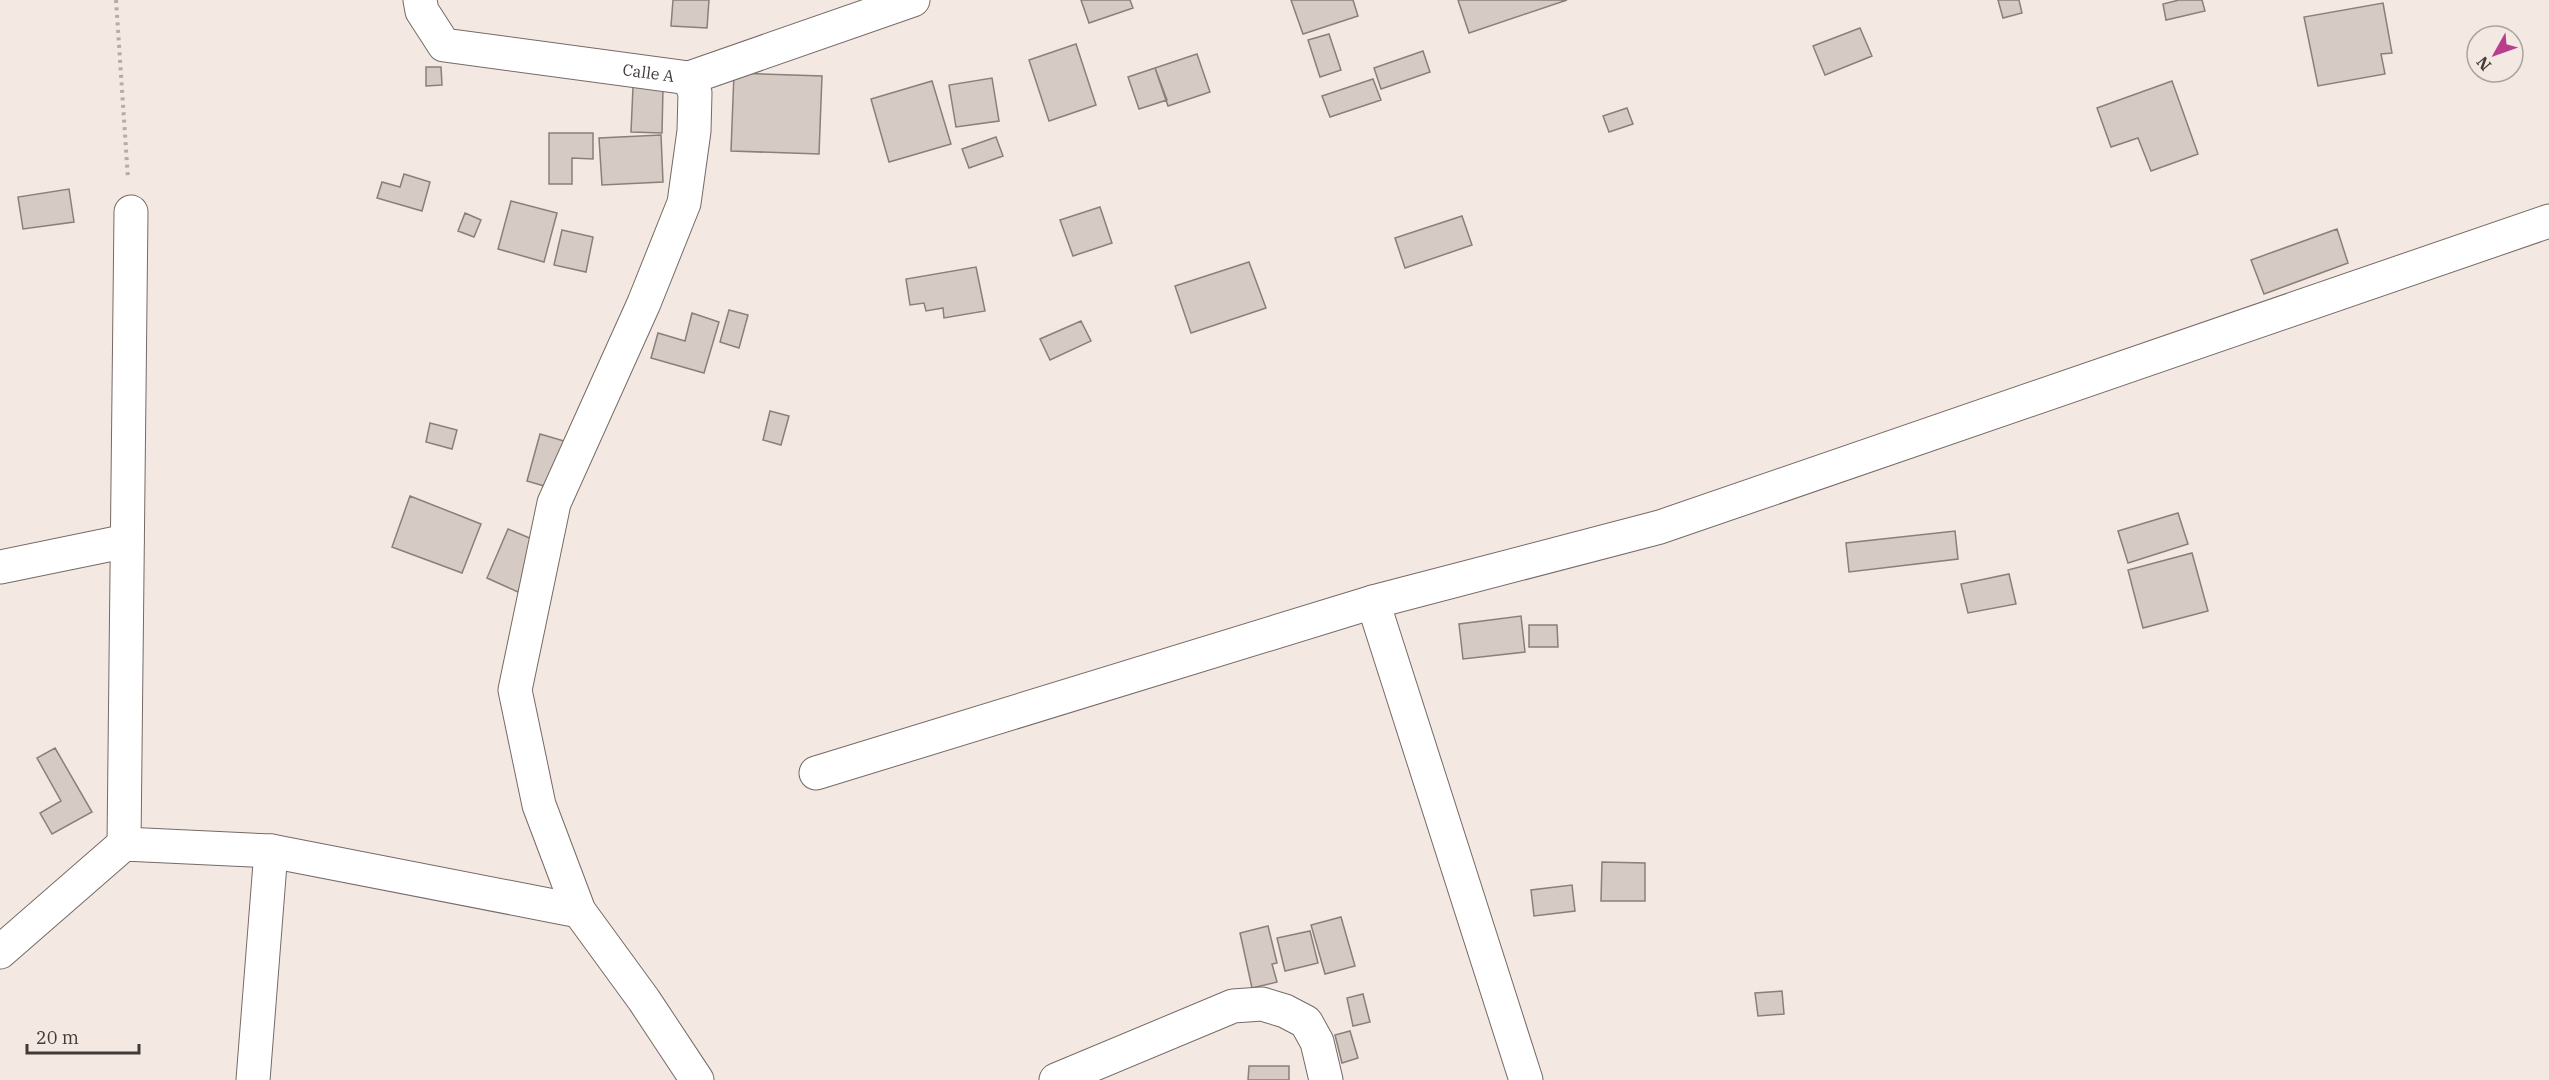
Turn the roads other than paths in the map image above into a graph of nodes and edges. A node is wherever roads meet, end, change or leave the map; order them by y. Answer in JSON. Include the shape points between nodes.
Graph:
{"nodes":[{"id":1,"x":420,"y":0,"type":"edge"},
{"id":2,"x":913,"y":0,"type":"edge"},
{"id":3,"x":688,"y":78,"type":"junction"},
{"id":4,"x":131,"y":212,"type":"road end"},
{"id":5,"x":2549,"y":221,"type":"edge"},
{"id":6,"x":127,"y":542,"type":"junction"},
{"id":7,"x":0,"y":567,"type":"edge"},
{"id":8,"x":1373,"y":602,"type":"junction"},
{"id":9,"x":816,"y":773,"type":"dead end"},
{"id":10,"x":124,"y":844,"type":"junction"},
{"id":11,"x":271,"y":851,"type":"junction"},
{"id":12,"x":579,"y":910,"type":"junction"},
{"id":13,"x":0,"y":952,"type":"edge"},
{"id":14,"x":253,"y":1080,"type":"edge"},
{"id":15,"x":697,"y":1080,"type":"edge"},
{"id":16,"x":1056,"y":1080,"type":"edge"},
{"id":17,"x":1326,"y":1080,"type":"edge"},
{"id":18,"x":1526,"y":1080,"type":"edge"}],
"edges":[{"from":1,"to":3,"type":"street","name":"Calle A","via":[[422,11],[444,45]]},
{"from":2,"to":3,"type":"street","name":"Calle A"},
{"from":3,"to":12,"type":"street","via":[[695,103],[684,203],[555,503],[515,690],[539,805]]},
{"from":4,"to":6,"type":"street"},
{"from":5,"to":8,"type":"street","via":[[1660,527]]},
{"from":6,"to":7,"type":"street"},
{"from":6,"to":10,"type":"street"},
{"from":8,"to":9,"type":"street"},
{"from":8,"to":18,"type":"street"},
{"from":10,"to":11,"type":"street"},
{"from":10,"to":13,"type":"street"},
{"from":11,"to":12,"type":"street"},
{"from":11,"to":14,"type":"street"},
{"from":12,"to":15,"type":"street"},
{"from":16,"to":17,"type":"street","via":[[1233,1006],[1262,1004],[1306,1022],[1317,1042]]}]}
